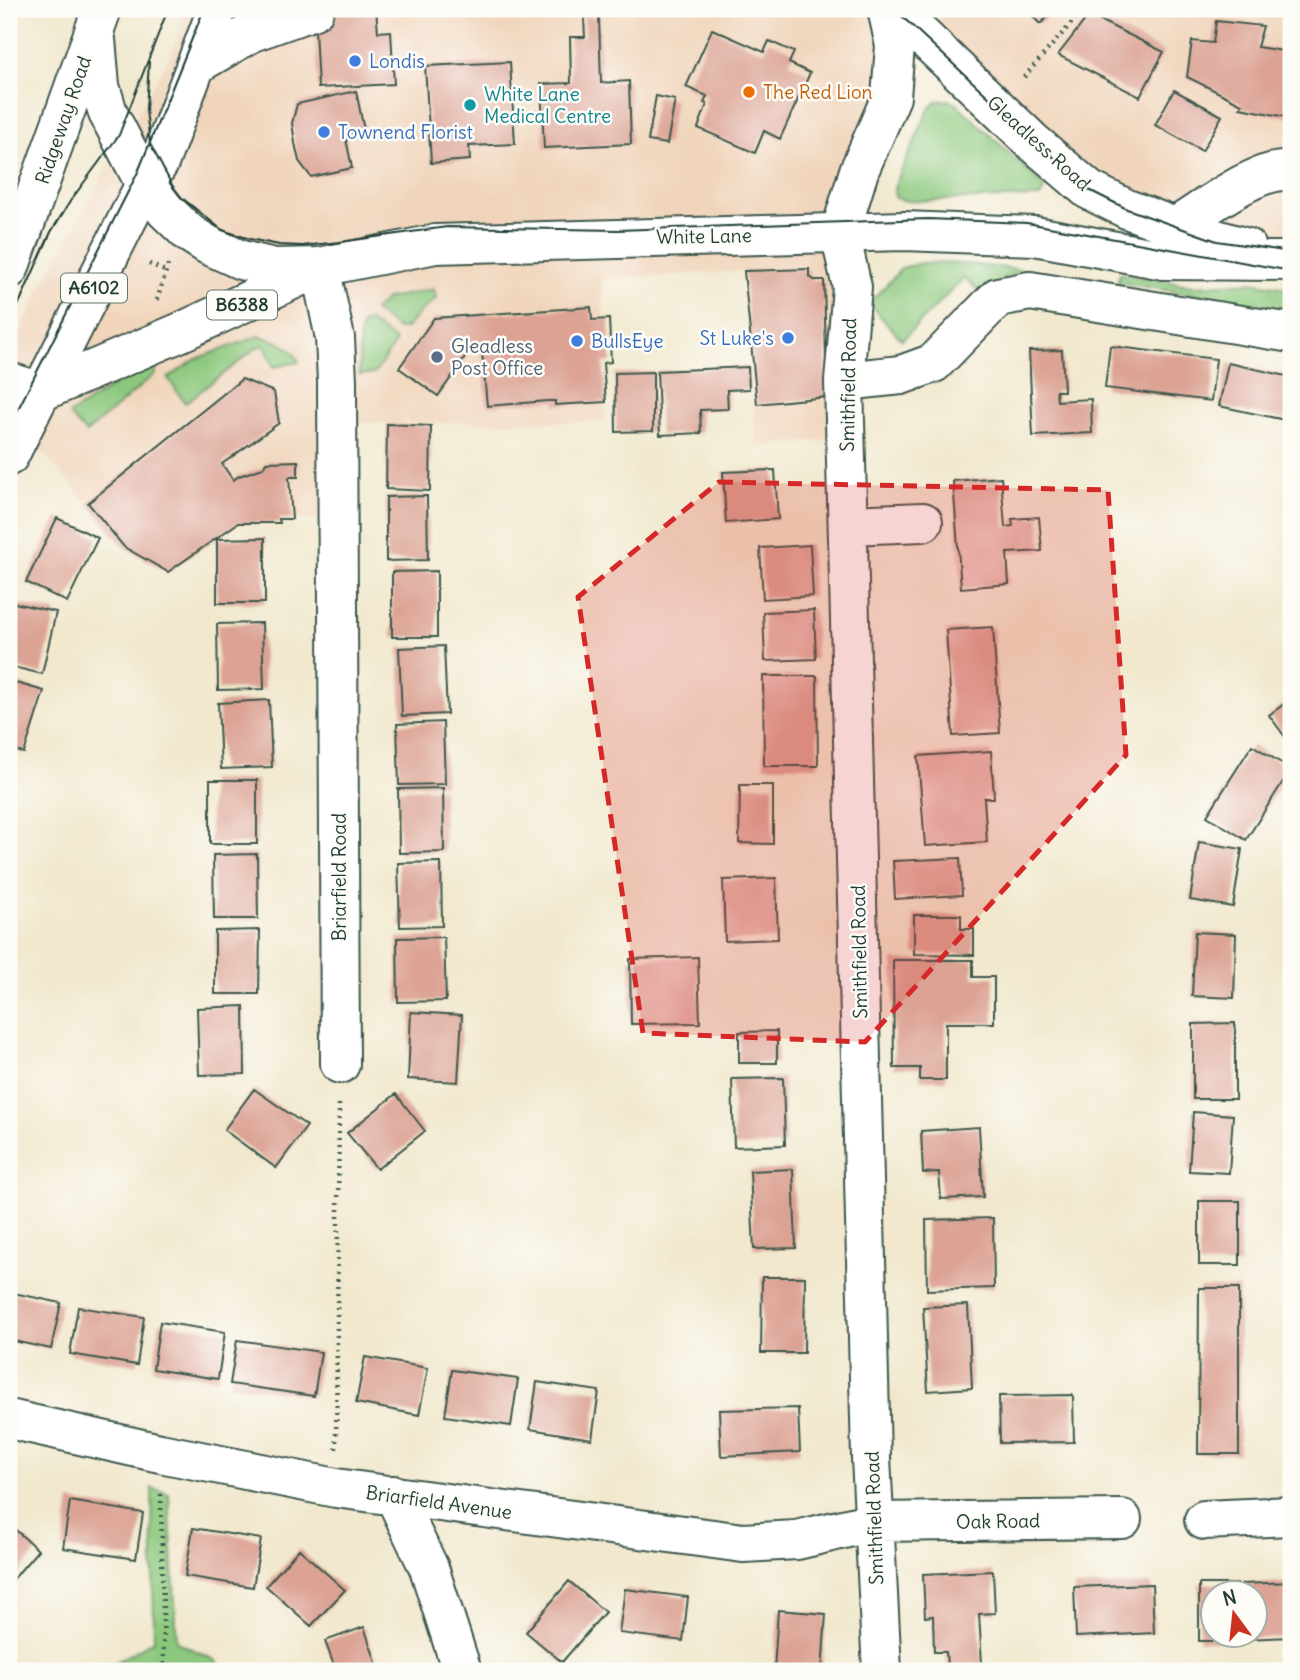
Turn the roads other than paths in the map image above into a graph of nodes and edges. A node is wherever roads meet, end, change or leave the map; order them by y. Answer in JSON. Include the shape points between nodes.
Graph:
{"nodes":[{"id":1,"x":217,"y":9,"type":"edge"},
{"id":2,"x":887,"y":9,"type":"edge"},
{"id":3,"x":894,"y":9,"type":"edge"},
{"id":4,"x":314,"y":10,"type":"edge"},
{"id":5,"x":99,"y":20,"type":"edge"},
{"id":6,"x":197,"y":64,"type":"junction"},
{"id":7,"x":1291,"y":171,"type":"edge"},
{"id":8,"x":145,"y":184,"type":"junction"},
{"id":9,"x":1175,"y":227,"type":"junction"},
{"id":10,"x":840,"y":233,"type":"junction"},
{"id":11,"x":1291,"y":260,"type":"edge"},
{"id":12,"x":320,"y":267,"type":"junction"},
{"id":13,"x":9,"y":269,"type":"edge"},
{"id":14,"x":1291,"y":333,"type":"edge"},
{"id":15,"x":845,"y":381,"type":"junction"},
{"id":16,"x":25,"y":387,"type":"edge"},
{"id":17,"x":9,"y":456,"type":"edge"},
{"id":18,"x":923,"y":522,"type":"dead end"},
{"id":19,"x":848,"y":525,"type":"junction"},
{"id":20,"x":340,"y":1064,"type":"road end"},
{"id":21,"x":9,"y":1419,"type":"edge"},
{"id":22,"x":394,"y":1495,"type":"junction"},
{"id":23,"x":1291,"y":1516,"type":"edge"},
{"id":24,"x":1122,"y":1520,"type":"dead end"},
{"id":25,"x":1204,"y":1520,"type":"dead end"},
{"id":26,"x":873,"y":1522,"type":"junction"},
{"id":27,"x":462,"y":1671,"type":"edge"},
{"id":28,"x":882,"y":1671,"type":"edge"}],
"edges":[{"from":1,"to":6,"type":"main road","number":"A6102"},
{"from":2,"to":10,"type":"main road","via":[[896,64],[891,97],[859,171]]},
{"from":3,"to":9,"type":"main road","name":"Gleadless Road","number":"B6388","via":[[1089,190]]},
{"from":4,"to":6,"type":"main road","via":[[251,32]]},
{"from":5,"to":8,"type":"main road","number":"B6388","via":[[100,86],[108,113]]},
{"from":5,"to":13,"type":"main road","name":"Ridgeway Road"},
{"from":6,"to":8,"type":"main road","number":"A6102","via":[[159,163]]},
{"from":7,"to":9,"type":"main road","via":[[1264,175]]},
{"from":8,"to":12,"type":"main road","name":"White Lane","number":"B6388","via":[[166,211],[208,245],[274,268]]},
{"from":8,"to":16,"type":"main road","number":"A6102"},
{"from":9,"to":11,"type":"main road","name":"Gleadless Road","number":"B6388"},
{"from":10,"to":11,"type":"main road","name":"White Lane","number":"B6388","via":[[1035,236],[1164,260]]},
{"from":10,"to":12,"type":"main road","name":"White Lane","number":"B6388","via":[[435,244]]},
{"from":10,"to":15,"type":"main road","name":"Smithfield Road","via":[[852,287]]},
{"from":12,"to":16,"type":"main road","number":"B6388","via":[[181,332]]},
{"from":12,"to":20,"type":"main road","name":"Briarfield Road","via":[[335,338],[337,381]]},
{"from":14,"to":15,"type":"main road","via":[[1030,290],[998,297],[934,363],[901,375]]},
{"from":15,"to":19,"type":"main road","name":"Smithfield Road"},
{"from":16,"to":17,"type":"main road","number":"A6102"},
{"from":18,"to":19,"type":"main road"},
{"from":19,"to":26,"type":"main road","name":"Smithfield Road"},
{"from":21,"to":22,"type":"main road","name":"Briarfield Avenue","via":[[336,1488]]},
{"from":22,"to":26,"type":"main road","name":"Briarfield Avenue","via":[[743,1544],[797,1540]]},
{"from":22,"to":27,"type":"main road","via":[[429,1568]]},
{"from":23,"to":25,"type":"main road"},
{"from":24,"to":26,"type":"main road","name":"Oak Road"},
{"from":26,"to":28,"type":"main road","name":"Smithfield Road"}]}
